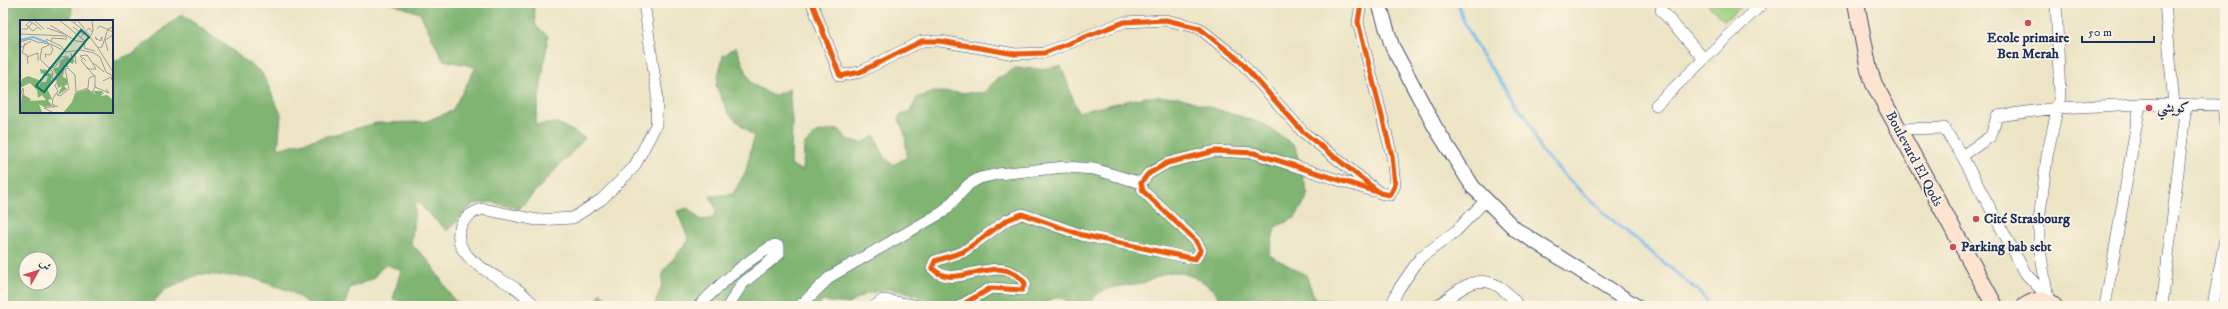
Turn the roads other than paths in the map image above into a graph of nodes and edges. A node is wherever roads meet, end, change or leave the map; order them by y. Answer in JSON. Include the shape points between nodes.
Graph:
{"nodes":[{"id":1,"x":644,"y":3,"type":"edge"},
{"id":2,"x":812,"y":3,"type":"edge"},
{"id":3,"x":1361,"y":3,"type":"edge"},
{"id":4,"x":1379,"y":3,"type":"edge"},
{"id":5,"x":1763,"y":3,"type":"edge"},
{"id":6,"x":1856,"y":3,"type":"edge"},
{"id":7,"x":2056,"y":3,"type":"edge"},
{"id":8,"x":2165,"y":3,"type":"edge"},
{"id":9,"x":1661,"y":10,"type":"dead end"},
{"id":10,"x":1704,"y":59,"type":"junction"},
{"id":11,"x":2140,"y":104,"type":"junction"},
{"id":12,"x":1656,"y":105,"type":"dead end"},
{"id":13,"x":2174,"y":105,"type":"junction"},
{"id":14,"x":2186,"y":105,"type":"junction"},
{"id":15,"x":2224,"y":105,"type":"edge"},
{"id":16,"x":2057,"y":108,"type":"junction"},
{"id":17,"x":2225,"y":124,"type":"edge"},
{"id":18,"x":1898,"y":130,"type":"junction"},
{"id":19,"x":1962,"y":156,"type":"junction"},
{"id":20,"x":1141,"y":183,"type":"junction"},
{"id":21,"x":1380,"y":193,"type":"junction"},
{"id":22,"x":1486,"y":200,"type":"junction"},
{"id":23,"x":2225,"y":239,"type":"edge"},
{"id":24,"x":2051,"y":302,"type":"edge"},
{"id":25,"x":535,"y":306,"type":"edge"},
{"id":26,"x":699,"y":306,"type":"edge"},
{"id":27,"x":728,"y":306,"type":"edge"},
{"id":28,"x":800,"y":306,"type":"edge"},
{"id":29,"x":875,"y":306,"type":"edge"},
{"id":30,"x":918,"y":306,"type":"edge"},
{"id":31,"x":960,"y":306,"type":"edge"},
{"id":32,"x":1391,"y":306,"type":"edge"},
{"id":33,"x":1437,"y":306,"type":"edge"},
{"id":34,"x":1518,"y":306,"type":"edge"},
{"id":35,"x":1636,"y":306,"type":"edge"},
{"id":36,"x":1995,"y":306,"type":"edge"},
{"id":37,"x":2025,"y":306,"type":"edge"},
{"id":38,"x":2105,"y":306,"type":"edge"},
{"id":39,"x":2162,"y":306,"type":"edge"},
{"id":40,"x":2213,"y":306,"type":"edge"}],
"edges":[{"from":1,"to":25,"type":"street","via":[[657,94],[656,125],[634,167],[602,199],[574,218],[537,220],[483,209],[470,214],[462,223],[459,241],[467,256],[518,290]]},
{"from":2,"to":21,"type":"street","via":[[840,76],[860,72],[922,41],[1015,54],[1044,53],[1124,22],[1166,20],[1199,28],[1239,60],[1303,132]]},
{"from":3,"to":21,"type":"street","via":[[1358,22],[1392,156],[1395,185],[1390,195]]},
{"from":4,"to":22,"type":"street","via":[[1392,46],[1435,126],[1473,187]]},
{"from":5,"to":10,"type":"street"},
{"from":6,"to":18,"type":"main road","name":"Boulevard El Qods","via":[[1869,70]]},
{"from":7,"to":16,"type":"street","via":[[2060,96]]},
{"from":8,"to":13,"type":"street"},
{"from":9,"to":10,"type":"street"},
{"from":10,"to":12,"type":"street"},
{"from":11,"to":13,"type":"street"},
{"from":11,"to":16,"type":"street"},
{"from":11,"to":38,"type":"street"},
{"from":13,"to":14,"type":"street"},
{"from":14,"to":15,"type":"street"},
{"from":14,"to":39,"type":"street"},
{"from":15,"to":17,"type":"street"},
{"from":16,"to":19,"type":"street","via":[[1997,116],[1991,136]]},
{"from":16,"to":24,"type":"street","via":[[2038,222],[2039,244]]},
{"from":18,"to":19,"type":"street","via":[[1944,128]]},
{"from":18,"to":36,"type":"main road","name":"Boulevard El Qods"},
{"from":19,"to":24,"type":"street","via":[[2026,274]]},
{"from":20,"to":21,"type":"street","via":[[1148,174],[1167,163],[1214,151],[1254,153]]},
{"from":20,"to":28,"type":"street","via":[[1094,169],[1065,167],[980,178],[968,184],[943,212],[831,276]]},
{"from":20,"to":31,"type":"street","via":[[1143,191],[1196,241],[1201,250],[1195,259],[1082,235],[1022,214],[1007,220],[963,252],[935,261],[932,268],[937,274],[956,277],[987,269],[1004,270],[1018,275],[1024,283],[1022,290],[991,288]]},
{"from":22,"to":32,"type":"street","via":[[1456,231],[1420,258],[1398,290]]},
{"from":22,"to":35,"type":"street","via":[[1515,229]]},
{"from":23,"to":40,"type":"street"},
{"from":24,"to":37,"type":"main road","via":[[2038,300]]},
{"from":26,"to":27,"type":"street","via":[[750,261],[774,245],[779,247],[779,254],[742,284]]},
{"from":29,"to":30,"type":"street","via":[[883,300]]},
{"from":33,"to":34,"type":"street","via":[[1470,282],[1483,281],[1502,288]]}]}
